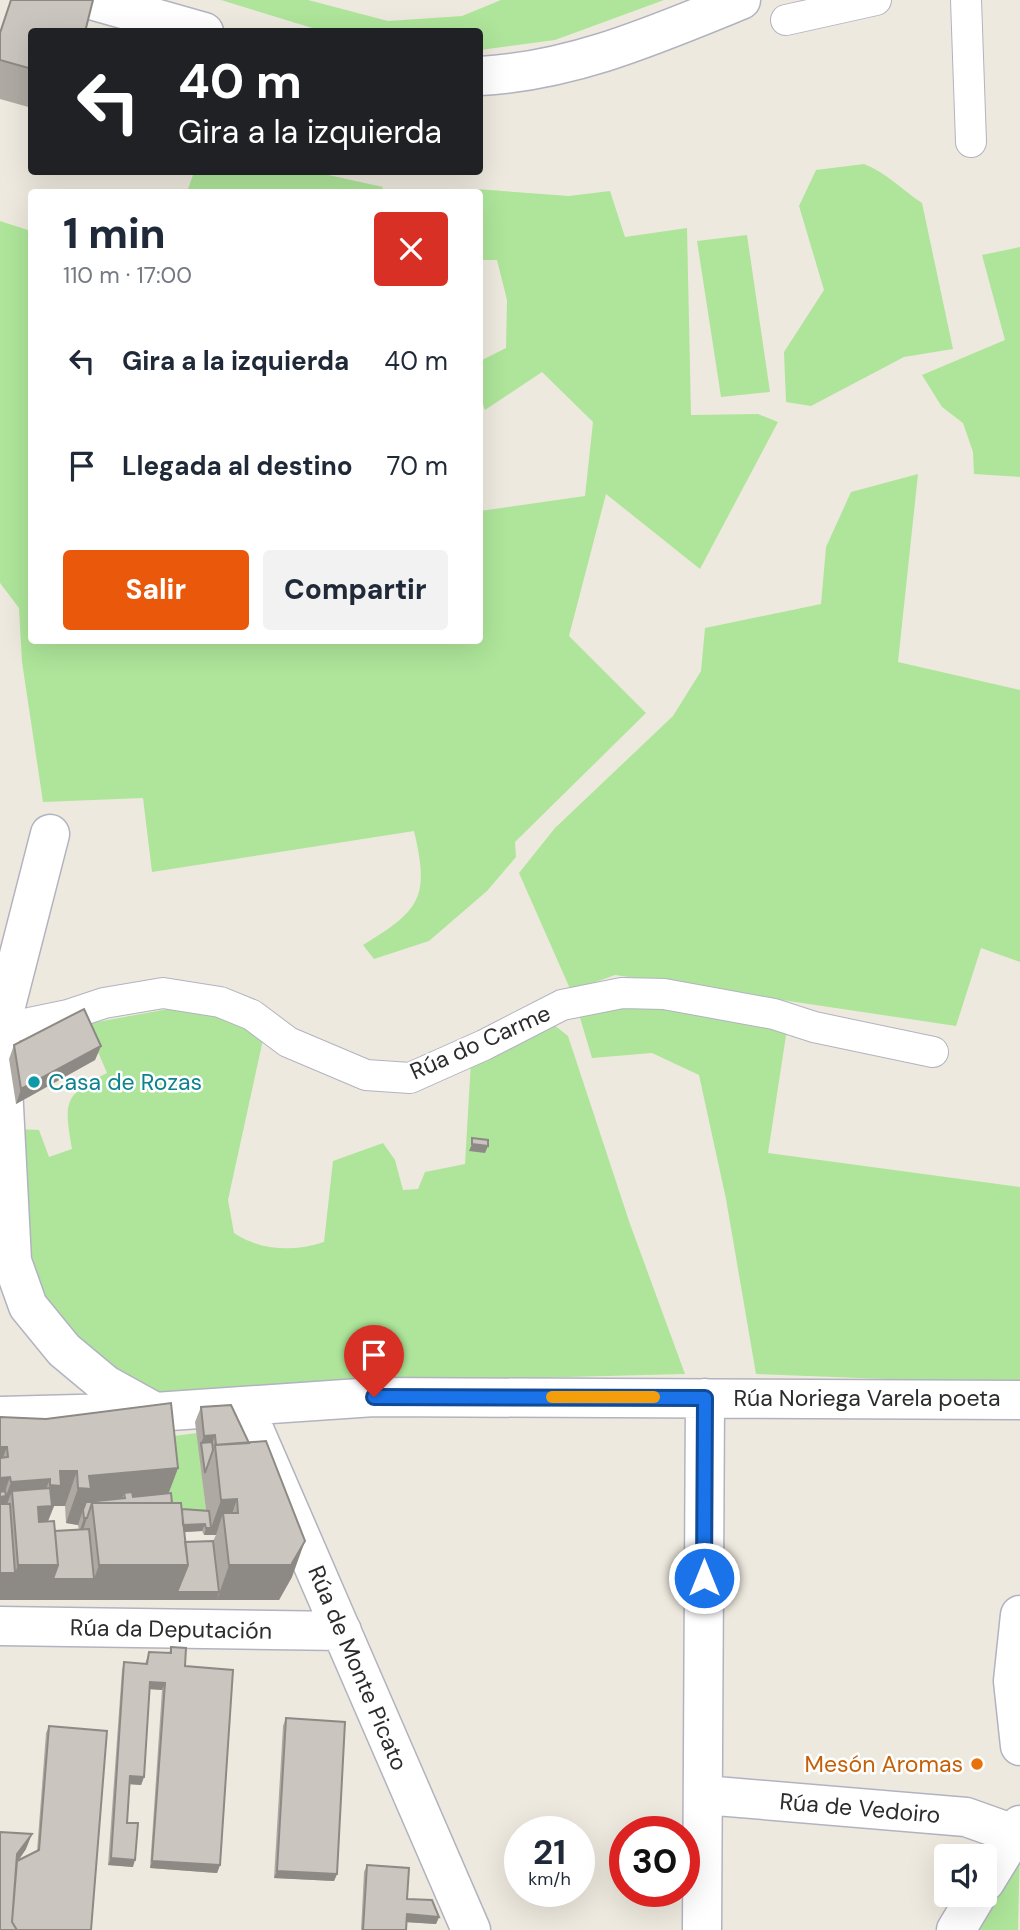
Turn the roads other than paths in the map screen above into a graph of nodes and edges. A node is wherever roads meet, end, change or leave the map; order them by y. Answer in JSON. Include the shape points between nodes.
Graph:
{"nodes":[{"id":1,"x":91,"y":0,"type":"edge"},
{"id":2,"x":741,"y":0,"type":"edge"},
{"id":3,"x":876,"y":0,"type":"edge"},
{"id":4,"x":966,"y":0,"type":"edge"},
{"id":5,"x":786,"y":20,"type":"dead end"},
{"id":6,"x":190,"y":28,"type":"edge"},
{"id":7,"x":483,"y":76,"type":"edge"},
{"id":8,"x":971,"y":142,"type":"dead end"},
{"id":9,"x":50,"y":834,"type":"dead end"},
{"id":10,"x":0,"y":1029,"type":"edge"},
{"id":11,"x":933,"y":1052,"type":"dead end"},
{"id":12,"x":705,"y":1398,"type":"junction"},
{"id":13,"x":1020,"y":1399,"type":"edge"},
{"id":14,"x":244,"y":1406,"type":"junction"},
{"id":15,"x":155,"y":1412,"type":"junction"},
{"id":16,"x":0,"y":1416,"type":"edge"},
{"id":17,"x":1020,"y":1615,"type":"edge"},
{"id":18,"x":0,"y":1626,"type":"edge"},
{"id":19,"x":342,"y":1632,"type":"junction"},
{"id":20,"x":1020,"y":1746,"type":"edge"},
{"id":21,"x":704,"y":1795,"type":"junction"},
{"id":22,"x":1017,"y":1829,"type":"edge"},
{"id":23,"x":997,"y":1862,"type":"edge"},
{"id":24,"x":970,"y":1907,"type":"edge"},
{"id":25,"x":471,"y":1930,"type":"edge"},
{"id":26,"x":702,"y":1930,"type":"edge"},
{"id":27,"x":956,"y":1930,"type":"edge"}],
"edges":[{"from":1,"to":6,"type":"street"},
{"from":2,"to":7,"type":"street","via":[[573,63]]},
{"from":3,"to":5,"type":"street"},
{"from":4,"to":8,"type":"street"},
{"from":9,"to":10,"type":"street"},
{"from":10,"to":11,"type":"street","name":"Rúa do Carme","via":[[163,993],[220,1002],[252,1015],[288,1042],[366,1076],[410,1078],[562,1005],[622,993],[664,995],[774,1014]]},
{"from":10,"to":15,"type":"street","via":[[12,1261],[28,1306],[64,1350],[95,1376]]},
{"from":12,"to":13,"type":"street","name":"Rúa Noriega Varela poeta"},
{"from":12,"to":14,"type":"street","name":"Rúa Noriega Varela poeta","via":[[374,1397]]},
{"from":12,"to":21,"type":"street"},
{"from":14,"to":15,"type":"street","name":"Rúa Noriega Varela poeta"},
{"from":14,"to":19,"type":"street","name":"Rúa de Monte Picato"},
{"from":15,"to":16,"type":"street","name":"Rúa Noriega Varela poeta"},
{"from":17,"to":20,"type":"street","via":[[1013,1681]]},
{"from":18,"to":19,"type":"street","name":"Rúa da Deputación"},
{"from":19,"to":25,"type":"street","name":"Rúa de Monte Picato"},
{"from":21,"to":22,"type":"street","name":"Rúa de Vedoiro","via":[[966,1816]]},
{"from":21,"to":26,"type":"street"},
{"from":22,"to":23,"type":"street"},
{"from":24,"to":27,"type":"street"}]}
